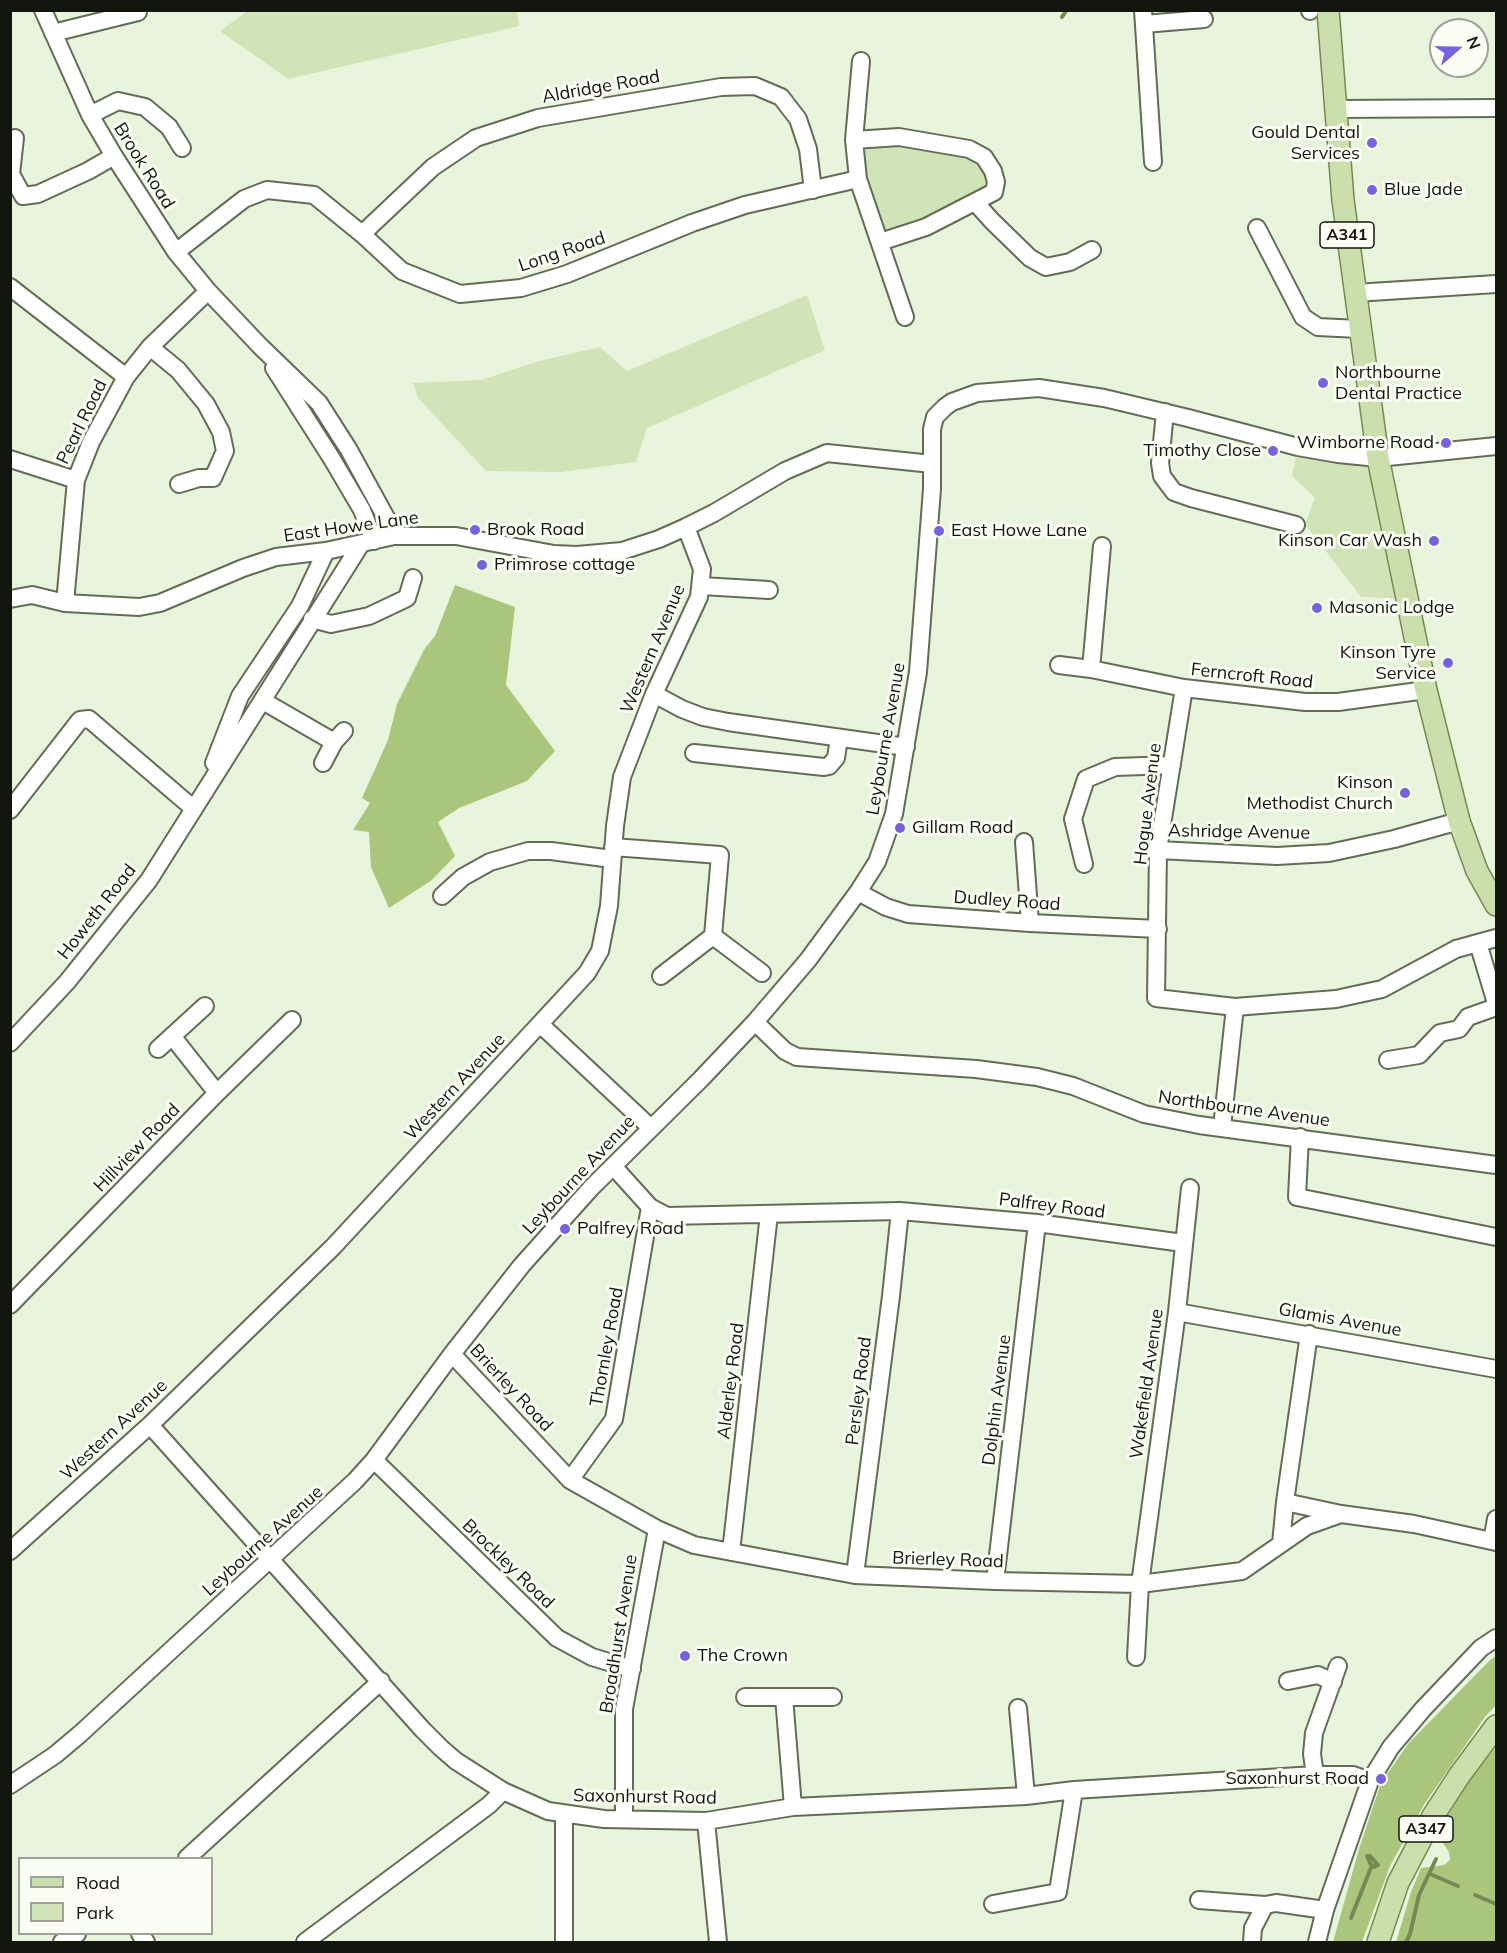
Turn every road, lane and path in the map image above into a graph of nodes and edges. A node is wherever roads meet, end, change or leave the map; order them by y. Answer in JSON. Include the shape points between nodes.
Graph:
{"nodes":[{"id":1,"x":43,"y":10,"type":"edge"},
{"id":2,"x":1328,"y":10,"type":"edge"},
{"id":3,"x":138,"y":12,"type":"edge"},
{"id":4,"x":1143,"y":17,"type":"edge"},
{"id":5,"x":1204,"y":20,"type":"edge"},
{"id":6,"x":53,"y":33,"type":"junction"},
{"id":7,"x":861,"y":61,"type":"dead end"},
{"id":8,"x":1497,"y":108,"type":"edge"},
{"id":9,"x":1336,"y":109,"type":"junction"},
{"id":10,"x":90,"y":115,"type":"junction"},
{"id":11,"x":15,"y":138,"type":"dead end"},
{"id":12,"x":854,"y":140,"type":"junction"},
{"id":13,"x":182,"y":148,"type":"dead end"},
{"id":14,"x":114,"y":156,"type":"junction"},
{"id":15,"x":1153,"y":162,"type":"dead end"},
{"id":16,"x":858,"y":179,"type":"junction"},
{"id":17,"x":813,"y":190,"type":"junction"},
{"id":18,"x":975,"y":202,"type":"junction"},
{"id":19,"x":1257,"y":228,"type":"dead end"},
{"id":20,"x":362,"y":234,"type":"junction"},
{"id":21,"x":880,"y":242,"type":"junction"},
{"id":22,"x":1092,"y":250,"type":"dead end"},
{"id":23,"x":176,"y":252,"type":"junction"},
{"id":24,"x":1497,"y":284,"type":"edge"},
{"id":25,"x":10,"y":287,"type":"edge"},
{"id":26,"x":208,"y":291,"type":"junction"},
{"id":27,"x":1355,"y":293,"type":"junction"},
{"id":28,"x":905,"y":317,"type":"dead end"},
{"id":29,"x":1359,"y":329,"type":"junction"},
{"id":30,"x":260,"y":346,"type":"junction"},
{"id":31,"x":150,"y":347,"type":"junction"},
{"id":32,"x":126,"y":377,"type":"junction"},
{"id":33,"x":1165,"y":412,"type":"junction"},
{"id":34,"x":1497,"y":446,"type":"edge"},
{"id":35,"x":1378,"y":458,"type":"junction"},
{"id":36,"x":10,"y":459,"type":"edge"},
{"id":37,"x":932,"y":464,"type":"junction"},
{"id":38,"x":76,"y":480,"type":"junction"},
{"id":39,"x":179,"y":484,"type":"dead end"},
{"id":40,"x":1296,"y":525,"type":"dead end"},
{"id":41,"x":686,"y":527,"type":"junction"},
{"id":42,"x":394,"y":536,"type":"junction"},
{"id":43,"x":367,"y":542,"type":"junction"},
{"id":44,"x":326,"y":551,"type":"junction"},
{"id":45,"x":1096,"y":555,"type":"dead end"},
{"id":46,"x":413,"y":578,"type":"dead end"},
{"id":47,"x":702,"y":586,"type":"junction"},
{"id":48,"x":769,"y":590,"type":"dead end"},
{"id":49,"x":10,"y":598,"type":"edge"},
{"id":50,"x":65,"y":603,"type":"junction"},
{"id":51,"x":312,"y":619,"type":"junction"},
{"id":52,"x":1184,"y":688,"type":"junction"},
{"id":53,"x":1426,"y":690,"type":"junction"},
{"id":54,"x":654,"y":694,"type":"junction"},
{"id":55,"x":262,"y":701,"type":"junction"},
{"id":56,"x":840,"y":738,"type":"junction"},
{"id":57,"x":906,"y":747,"type":"junction"},
{"id":58,"x":694,"y":753,"type":"dead end"},
{"id":59,"x":323,"y":763,"type":"dead end"},
{"id":60,"x":1172,"y":765,"type":"junction"},
{"id":61,"x":198,"y":802,"type":"junction"},
{"id":62,"x":10,"y":810,"type":"edge"},
{"id":63,"x":1459,"y":821,"type":"junction"},
{"id":64,"x":1024,"y":842,"type":"dead end"},
{"id":65,"x":1158,"y":850,"type":"junction"},
{"id":66,"x":613,"y":853,"type":"junction"},
{"id":67,"x":1084,"y":864,"type":"dead end"},
{"id":68,"x":858,"y":892,"type":"junction"},
{"id":69,"x":442,"y":896,"type":"dead end"},
{"id":70,"x":1497,"y":905,"type":"edge"},
{"id":71,"x":1030,"y":923,"type":"junction"},
{"id":72,"x":1158,"y":929,"type":"junction"},
{"id":73,"x":713,"y":936,"type":"junction"},
{"id":74,"x":1497,"y":938,"type":"edge"},
{"id":75,"x":1479,"y":943,"type":"junction"},
{"id":76,"x":762,"y":973,"type":"dead end"},
{"id":77,"x":661,"y":976,"type":"dead end"},
{"id":78,"x":1497,"y":1005,"type":"edge"},
{"id":79,"x":205,"y":1006,"type":"dead end"},
{"id":80,"x":1234,"y":1007,"type":"junction"},
{"id":81,"x":292,"y":1020,"type":"dead end"},
{"id":82,"x":755,"y":1022,"type":"junction"},
{"id":83,"x":540,"y":1024,"type":"junction"},
{"id":84,"x":172,"y":1036,"type":"junction"},
{"id":85,"x":11,"y":1042,"type":"edge"},
{"id":86,"x":158,"y":1049,"type":"dead end"},
{"id":87,"x":1388,"y":1060,"type":"dead end"},
{"id":88,"x":217,"y":1093,"type":"junction"},
{"id":89,"x":1222,"y":1127,"type":"junction"},
{"id":90,"x":651,"y":1128,"type":"junction"},
{"id":91,"x":1300,"y":1137,"type":"junction"},
{"id":92,"x":1497,"y":1165,"type":"edge"},
{"id":93,"x":613,"y":1166,"type":"junction"},
{"id":94,"x":1190,"y":1188,"type":"dead end"},
{"id":95,"x":650,"y":1207,"type":"junction"},
{"id":96,"x":900,"y":1211,"type":"junction"},
{"id":97,"x":769,"y":1214,"type":"junction"},
{"id":98,"x":1037,"y":1223,"type":"junction"},
{"id":99,"x":1497,"y":1237,"type":"edge"},
{"id":100,"x":1183,"y":1243,"type":"junction"},
{"id":101,"x":10,"y":1305,"type":"edge"},
{"id":102,"x":1177,"y":1312,"type":"junction"},
{"id":103,"x":1309,"y":1334,"type":"junction"},
{"id":104,"x":452,"y":1354,"type":"junction"},
{"id":105,"x":1497,"y":1369,"type":"edge"},
{"id":106,"x":150,"y":1425,"type":"junction"},
{"id":107,"x":374,"y":1460,"type":"junction"},
{"id":108,"x":570,"y":1480,"type":"junction"},
{"id":109,"x":1285,"y":1502,"type":"junction"},
{"id":110,"x":1341,"y":1514,"type":"junction"},
{"id":111,"x":1497,"y":1519,"type":"edge"},
{"id":112,"x":657,"y":1529,"type":"junction"},
{"id":113,"x":1494,"y":1542,"type":"edge"},
{"id":114,"x":1281,"y":1544,"type":"junction"},
{"id":115,"x":10,"y":1551,"type":"edge"},
{"id":116,"x":730,"y":1552,"type":"junction"},
{"id":117,"x":271,"y":1560,"type":"junction"},
{"id":118,"x":855,"y":1575,"type":"junction"},
{"id":119,"x":995,"y":1581,"type":"junction"},
{"id":120,"x":1140,"y":1584,"type":"junction"},
{"id":121,"x":1497,"y":1638,"type":"edge"},
{"id":122,"x":1136,"y":1657,"type":"dead end"},
{"id":123,"x":632,"y":1669,"type":"junction"},
{"id":124,"x":381,"y":1682,"type":"junction"},
{"id":125,"x":1288,"y":1682,"type":"dead end"},
{"id":126,"x":745,"y":1697,"type":"dead end"},
{"id":127,"x":833,"y":1697,"type":"dead end"},
{"id":128,"x":784,"y":1698,"type":"junction"},
{"id":129,"x":1018,"y":1708,"type":"dead end"},
{"id":130,"x":1497,"y":1726,"type":"edge"},
{"id":131,"x":1315,"y":1774,"type":"junction"},
{"id":132,"x":1370,"y":1781,"type":"junction"},
{"id":133,"x":10,"y":1785,"type":"edge"},
{"id":134,"x":1074,"y":1790,"type":"junction"},
{"id":135,"x":503,"y":1791,"type":"junction"},
{"id":136,"x":1026,"y":1796,"type":"junction"},
{"id":137,"x":793,"y":1807,"type":"junction"},
{"id":138,"x":564,"y":1814,"type":"junction"},
{"id":139,"x":624,"y":1818,"type":"junction"},
{"id":140,"x":706,"y":1821,"type":"junction"},
{"id":141,"x":188,"y":1857,"type":"edge"},
{"id":142,"x":1199,"y":1900,"type":"dead end"},
{"id":143,"x":993,"y":1904,"type":"dead end"},
{"id":144,"x":1265,"y":1905,"type":"junction"},
{"id":145,"x":1325,"y":1910,"type":"junction"},
{"id":146,"x":305,"y":1942,"type":"edge"},
{"id":147,"x":564,"y":1942,"type":"edge"},
{"id":148,"x":718,"y":1942,"type":"edge"},
{"id":149,"x":1251,"y":1942,"type":"edge"},
{"id":150,"x":1317,"y":1942,"type":"edge"},
{"id":151,"x":1377,"y":1942,"type":"edge"}],
"edges":[{"from":1,"to":6,"type":"street","name":"Brook Road"},
{"from":2,"to":9,"type":"main road","number":"A341"},
{"from":3,"to":6,"type":"street"},
{"from":4,"to":5,"type":"street"},
{"from":4,"to":15,"type":"street"},
{"from":6,"to":10,"type":"street","name":"Brook Road"},
{"from":7,"to":12,"type":"street"},
{"from":8,"to":9,"type":"street"},
{"from":9,"to":27,"type":"main road","number":"A341"},
{"from":10,"to":13,"type":"street","name":"Brook Road","via":[[118,100],[145,107],[169,127]]},
{"from":10,"to":14,"type":"street","name":"Brook Road"},
{"from":11,"to":14,"type":"street","via":[[11,174],[23,195],[38,194]]},
{"from":12,"to":16,"type":"street"},
{"from":12,"to":18,"type":"street","via":[[899,137],[969,149],[984,157],[996,182],[994,192]]},
{"from":14,"to":23,"type":"street","name":"Brook Road"},
{"from":16,"to":17,"type":"street","name":"Long Road"},
{"from":16,"to":21,"type":"street"},
{"from":17,"to":20,"type":"street","name":"Long Road","via":[[745,205],[521,288],[460,294],[402,271]]},
{"from":17,"to":20,"type":"street","name":"Aldridge Road","via":[[808,148],[798,119],[781,97],[755,86],[721,87],[538,118],[476,138],[433,167]]},
{"from":18,"to":21,"type":"street","via":[[926,227]]},
{"from":18,"to":22,"type":"street","via":[[1030,258],[1046,267],[1070,262]]},
{"from":19,"to":29,"type":"street","via":[[1303,317],[1318,327]]},
{"from":20,"to":23,"type":"street","name":"Long Road","via":[[314,195],[267,190],[244,199]]},
{"from":21,"to":28,"type":"street"},
{"from":23,"to":26,"type":"street","name":"Brook Road"},
{"from":24,"to":27,"type":"street"},
{"from":25,"to":32,"type":"street"},
{"from":26,"to":30,"type":"street","name":"Brook Road"},
{"from":26,"to":31,"type":"street","name":"Pearl Road"},
{"from":27,"to":29,"type":"main road","number":"A341"},
{"from":29,"to":35,"type":"main road","number":"A341"},
{"from":30,"to":42,"type":"street","name":"Brook Road","via":[[319,403],[350,450]]},
{"from":30,"to":43,"type":"street","name":"Brook Road","via":[[362,510]]},
{"from":31,"to":32,"type":"street","name":"Pearl Road"},
{"from":31,"to":39,"type":"street","via":[[178,370],[206,404],[221,432],[225,451],[213,478]]},
{"from":32,"to":38,"type":"street","name":"Pearl Road"},
{"from":33,"to":35,"type":"street","via":[[1298,447]]},
{"from":33,"to":37,"type":"street","via":[[1058,389],[977,393],[952,402],[935,417]]},
{"from":33,"to":40,"type":"street","via":[[1161,470],[1174,492]]},
{"from":34,"to":35,"type":"street"},
{"from":35,"to":53,"type":"main road","number":"A341"},
{"from":36,"to":38,"type":"street"},
{"from":37,"to":41,"type":"street","name":"East Howe Lane","via":[[827,453],[785,471]]},
{"from":37,"to":57,"type":"street","name":"Leybourne Avenue","via":[[918,672]]},
{"from":38,"to":50,"type":"street","name":"Pearl Road"},
{"from":41,"to":42,"type":"street","name":"East Howe Lane","via":[[622,551],[577,555],[536,552],[456,536]]},
{"from":41,"to":47,"type":"street","name":"Western Avenue","via":[[699,561]]},
{"from":42,"to":43,"type":"street","name":"East Howe Lane"},
{"from":43,"to":44,"type":"street","name":"East Howe Lane"},
{"from":43,"to":51,"type":"street","name":"Howeth Road"},
{"from":44,"to":50,"type":"street","name":"East Howe Lane","via":[[256,563],[160,603],[139,607]]},
{"from":44,"to":61,"type":"street","name":"Howeth Road","via":[[300,606],[240,696]]},
{"from":45,"to":52,"type":"street","name":"Ferncroft Road","via":[[1075,671]]},
{"from":46,"to":51,"type":"street","via":[[407,598],[369,616],[331,624]]},
{"from":47,"to":48,"type":"street"},
{"from":47,"to":54,"type":"street","name":"Western Avenue"},
{"from":49,"to":50,"type":"street","name":"East Howe Lane","via":[[32,595]]},
{"from":51,"to":55,"type":"street","name":"Howeth Road"},
{"from":52,"to":53,"type":"street","name":"Ferncroft Road","via":[[1323,703]]},
{"from":52,"to":60,"type":"street","name":"Hogue Avenue"},
{"from":53,"to":63,"type":"main road","number":"A341"},
{"from":54,"to":56,"type":"street","via":[[703,717]]},
{"from":54,"to":66,"type":"street","name":"Western Avenue","via":[[622,777]]},
{"from":55,"to":59,"type":"street","via":[[339,737]]},
{"from":55,"to":61,"type":"street","name":"Howeth Road"},
{"from":56,"to":57,"type":"street"},
{"from":56,"to":58,"type":"street","via":[[836,758],[824,767]]},
{"from":57,"to":68,"type":"street","name":"Leybourne Avenue","via":[[889,831],[877,862]]},
{"from":60,"to":65,"type":"street","name":"Hogue Avenue"},
{"from":60,"to":67,"type":"street","via":[[1115,766],[1086,779],[1073,819]]},
{"from":61,"to":62,"type":"street","via":[[89,719],[80,720]]},
{"from":61,"to":85,"type":"street","name":"Howeth Road","via":[[149,880],[67,982]]},
{"from":63,"to":65,"type":"street","name":"Ashridge Avenue","via":[[1329,852],[1277,856]]},
{"from":63,"to":70,"type":"main road","number":"A341","via":[[1477,871]]},
{"from":64,"to":71,"type":"street"},
{"from":65,"to":72,"type":"street","name":"Hogue Avenue"},
{"from":66,"to":69,"type":"street","via":[[528,851],[490,862],[463,877]]},
{"from":66,"to":73,"type":"street","via":[[720,855]]},
{"from":66,"to":83,"type":"street","name":"Western Avenue","via":[[609,906],[600,951],[587,973]]},
{"from":68,"to":71,"type":"street","name":"Dudley Road","via":[[897,912]]},
{"from":68,"to":82,"type":"street","name":"Leybourne Avenue","via":[[821,944]]},
{"from":71,"to":72,"type":"street","name":"Dudley Road"},
{"from":72,"to":80,"type":"street","name":"Hogue Avenue","via":[[1156,998]]},
{"from":73,"to":76,"type":"street"},
{"from":73,"to":77,"type":"street"},
{"from":74,"to":75,"type":"street"},
{"from":75,"to":78,"type":"street"},
{"from":75,"to":80,"type":"street","via":[[1455,948],[1382,989],[1336,999]]},
{"from":78,"to":87,"type":"street","via":[[1468,1017],[1459,1029],[1440,1033],[1419,1055]]},
{"from":79,"to":84,"type":"street"},
{"from":80,"to":89,"type":"street"},
{"from":81,"to":88,"type":"street","name":"Hillview Road"},
{"from":82,"to":89,"type":"street","name":"Northbourne Avenue","via":[[796,1058],[976,1069],[1037,1077],[1073,1086],[1144,1114]]},
{"from":82,"to":90,"type":"street","name":"Leybourne Avenue"},
{"from":83,"to":90,"type":"street"},
{"from":83,"to":106,"type":"street","name":"Western Avenue","via":[[333,1247]]},
{"from":84,"to":86,"type":"street"},
{"from":84,"to":88,"type":"street"},
{"from":88,"to":101,"type":"street","name":"Hillview Road"},
{"from":89,"to":91,"type":"street","name":"Northbourne Avenue"},
{"from":90,"to":93,"type":"street","name":"Leybourne Avenue"},
{"from":91,"to":92,"type":"street","name":"Northbourne Avenue"},
{"from":91,"to":99,"type":"street","via":[[1297,1197]]},
{"from":93,"to":95,"type":"street"},
{"from":93,"to":104,"type":"street","name":"Leybourne Avenue","via":[[522,1265]]},
{"from":94,"to":100,"type":"street","name":"Wakefield Avenue"},
{"from":95,"to":97,"type":"street","name":"Palfrey Road","via":[[667,1216]]},
{"from":95,"to":108,"type":"street","name":"Thornley Road","via":[[614,1419]]},
{"from":96,"to":97,"type":"street","name":"Palfrey Road"},
{"from":96,"to":98,"type":"street","name":"Palfrey Road"},
{"from":96,"to":118,"type":"street","name":"Persley Road"},
{"from":97,"to":116,"type":"street","name":"Alderley Road"},
{"from":98,"to":100,"type":"street","name":"Palfrey Road"},
{"from":98,"to":119,"type":"street","name":"Dolphin Avenue"},
{"from":100,"to":102,"type":"street","name":"Wakefield Avenue"},
{"from":102,"to":103,"type":"street","name":"Glamis Avenue"},
{"from":102,"to":120,"type":"street","name":"Wakefield Avenue"},
{"from":103,"to":105,"type":"street","name":"Glamis Avenue"},
{"from":103,"to":109,"type":"street"},
{"from":104,"to":107,"type":"street","name":"Leybourne Avenue"},
{"from":104,"to":108,"type":"street","name":"Brierley Road"},
{"from":106,"to":115,"type":"street","name":"Western Avenue"},
{"from":106,"to":117,"type":"street","name":"Saxonhurst Road"},
{"from":107,"to":117,"type":"street","name":"Leybourne Avenue"},
{"from":107,"to":123,"type":"street","name":"Brockley Road","via":[[557,1638],[592,1657]]},
{"from":108,"to":112,"type":"street","name":"Brierley Road"},
{"from":109,"to":110,"type":"street"},
{"from":109,"to":114,"type":"street"},
{"from":110,"to":113,"type":"street","name":"Brierley Road","via":[[1414,1524]]},
{"from":110,"to":114,"type":"street","name":"Brierley Road","via":[[1307,1526]]},
{"from":111,"to":113,"type":"street"},
{"from":112,"to":116,"type":"street","name":"Brierley Road","via":[[694,1545]]},
{"from":112,"to":123,"type":"street","name":"Broadhurst Avenue"},
{"from":114,"to":120,"type":"street","name":"Brierley Road","via":[[1242,1571]]},
{"from":116,"to":118,"type":"street","name":"Brierley Road"},
{"from":117,"to":124,"type":"street","name":"Saxonhurst Road"},
{"from":117,"to":133,"type":"street","name":"Leybourne Avenue","via":[[72,1742]]},
{"from":118,"to":119,"type":"street","name":"Brierley Road"},
{"from":119,"to":120,"type":"street","name":"Brierley Road"},
{"from":120,"to":122,"type":"street","name":"Wakefield Avenue"},
{"from":121,"to":132,"type":"street","via":[[1482,1648],[1423,1709],[1391,1747]]},
{"from":123,"to":139,"type":"street","name":"Broadhurst Avenue","via":[[624,1709]]},
{"from":124,"to":135,"type":"street","name":"Saxonhurst Road","via":[[456,1761]]},
{"from":124,"to":141,"type":"street"},
{"from":125,"to":131,"type":"street","via":[[1335,1674],[1314,1733]]},
{"from":126,"to":128,"type":"street"},
{"from":127,"to":128,"type":"street"},
{"from":128,"to":137,"type":"street"},
{"from":129,"to":136,"type":"street"},
{"from":130,"to":151,"type":"main road","number":"A347","via":[[1433,1816],[1398,1883]]},
{"from":131,"to":132,"type":"street","name":"Saxonhurst Road","via":[[1353,1775]]},
{"from":131,"to":134,"type":"street","name":"Saxonhurst Road"},
{"from":132,"to":145,"type":"street"},
{"from":134,"to":136,"type":"street","name":"Saxonhurst Road"},
{"from":134,"to":143,"type":"street","via":[[1058,1892]]},
{"from":135,"to":138,"type":"street","name":"Saxonhurst Road","via":[[533,1806]]},
{"from":135,"to":146,"type":"street"},
{"from":136,"to":137,"type":"street","name":"Saxonhurst Road"},
{"from":137,"to":140,"type":"street","name":"Saxonhurst Road"},
{"from":138,"to":139,"type":"street","name":"Saxonhurst Road"},
{"from":138,"to":147,"type":"street"},
{"from":139,"to":140,"type":"street","name":"Saxonhurst Road"},
{"from":140,"to":148,"type":"street"},
{"from":142,"to":144,"type":"street"},
{"from":144,"to":145,"type":"street"},
{"from":144,"to":149,"type":"street","via":[[1253,1928]]},
{"from":145,"to":150,"type":"street"}]}
